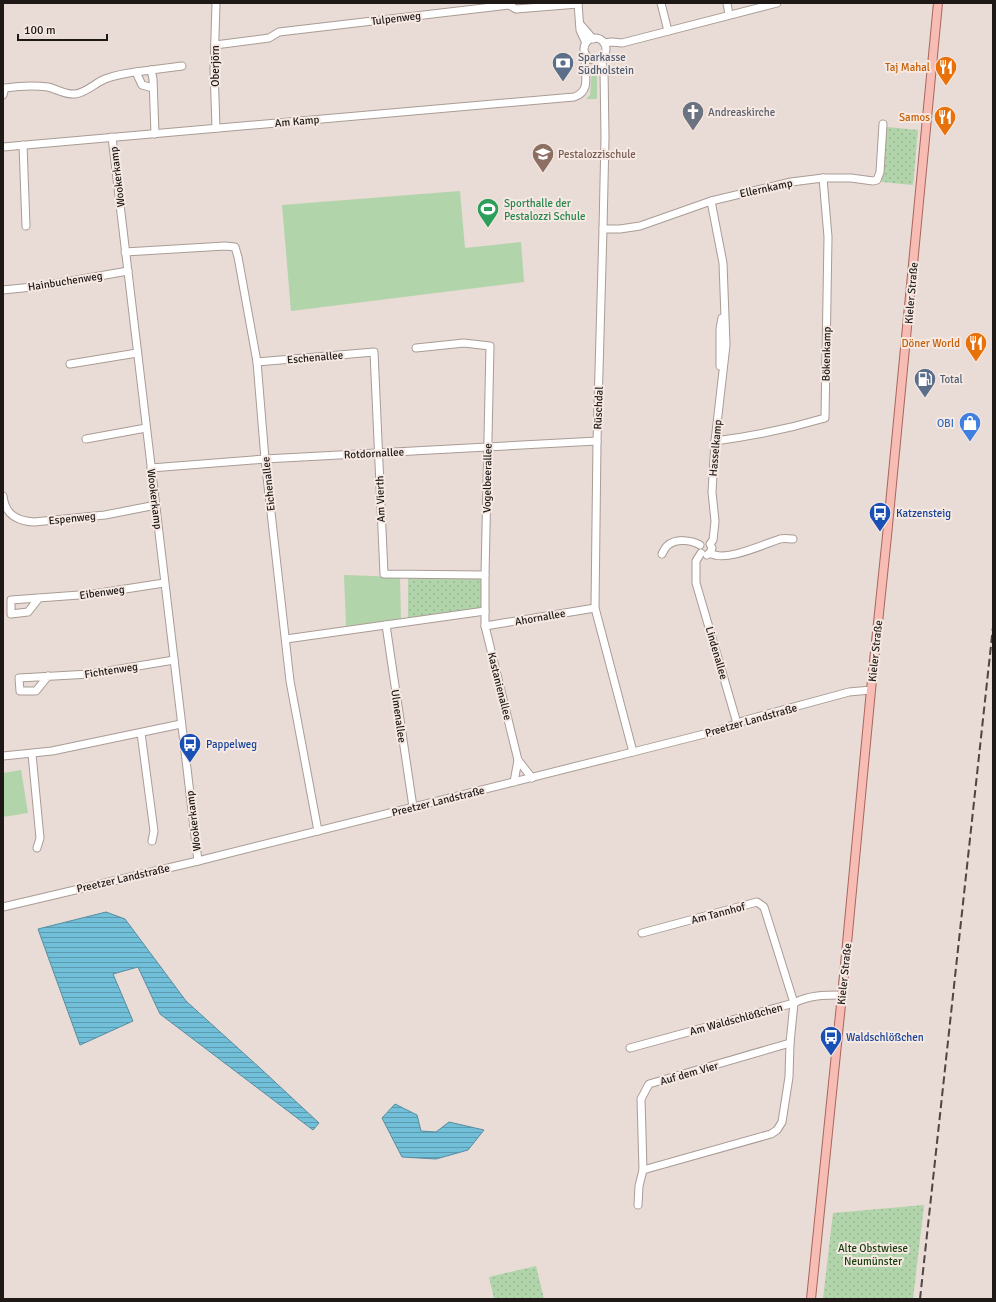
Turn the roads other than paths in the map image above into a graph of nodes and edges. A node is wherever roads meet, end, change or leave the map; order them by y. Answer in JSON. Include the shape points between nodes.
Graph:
{"nodes":[{"id":1,"x":216,"y":3,"type":"edge"},
{"id":2,"x":578,"y":3,"type":"edge"},
{"id":3,"x":661,"y":3,"type":"edge"},
{"id":4,"x":727,"y":3,"type":"edge"},
{"id":5,"x":777,"y":3,"type":"edge"},
{"id":6,"x":938,"y":3,"type":"edge"},
{"id":7,"x":729,"y":15,"type":"junction"},
{"id":8,"x":668,"y":31,"type":"junction"},
{"id":9,"x":589,"y":41,"type":"junction"},
{"id":10,"x":604,"y":43,"type":"junction"},
{"id":11,"x":622,"y":43,"type":"junction"},
{"id":12,"x":215,"y":45,"type":"junction"},
{"id":13,"x":605,"y":52,"type":"junction"},
{"id":14,"x":594,"y":59,"type":"junction"},
{"id":15,"x":182,"y":66,"type":"dead end"},
{"id":16,"x":151,"y":70,"type":"junction"},
{"id":17,"x":136,"y":72,"type":"junction"},
{"id":18,"x":4,"y":87,"type":"edge"},
{"id":19,"x":153,"y":88,"type":"junction"},
{"id":20,"x":3,"y":96,"type":"edge"},
{"id":21,"x":883,"y":124,"type":"dead end"},
{"id":22,"x":216,"y":128,"type":"junction"},
{"id":23,"x":155,"y":134,"type":"junction"},
{"id":24,"x":112,"y":137,"type":"junction"},
{"id":25,"x":23,"y":145,"type":"junction"},
{"id":26,"x":3,"y":147,"type":"edge"},
{"id":27,"x":823,"y":178,"type":"junction"},
{"id":28,"x":711,"y":201,"type":"junction"},
{"id":29,"x":26,"y":226,"type":"dead end"},
{"id":30,"x":603,"y":229,"type":"junction"},
{"id":31,"x":125,"y":252,"type":"junction"},
{"id":32,"x":128,"y":271,"type":"junction"},
{"id":33,"x":3,"y":290,"type":"edge"},
{"id":34,"x":416,"y":348,"type":"dead end"},
{"id":35,"x":374,"y":352,"type":"joint"},
{"id":36,"x":137,"y":353,"type":"junction"},
{"id":37,"x":256,"y":362,"type":"junction"},
{"id":38,"x":70,"y":364,"type":"dead end"},
{"id":39,"x":146,"y":428,"type":"junction"},
{"id":40,"x":86,"y":439,"type":"dead end"},
{"id":41,"x":597,"y":440,"type":"junction"},
{"id":42,"x":715,"y":441,"type":"junction"},
{"id":43,"x":488,"y":447,"type":"junction"},
{"id":44,"x":378,"y":453,"type":"junction"},
{"id":45,"x":265,"y":459,"type":"junction"},
{"id":46,"x":151,"y":468,"type":"junction"},
{"id":47,"x":3,"y":496,"type":"edge"},
{"id":48,"x":156,"y":505,"type":"junction"},
{"id":49,"x":793,"y":539,"type":"dead end"},
{"id":50,"x":710,"y":544,"type":"junction"},
{"id":51,"x":700,"y":549,"type":"junction"},
{"id":52,"x":710,"y":553,"type":"junction"},
{"id":53,"x":662,"y":554,"type":"dead end"},
{"id":54,"x":485,"y":575,"type":"junction"},
{"id":55,"x":164,"y":583,"type":"junction"},
{"id":56,"x":39,"y":598,"type":"dead end"},
{"id":57,"x":595,"y":608,"type":"junction"},
{"id":58,"x":485,"y":611,"type":"junction"},
{"id":59,"x":386,"y":626,"type":"junction"},
{"id":60,"x":485,"y":626,"type":"junction"},
{"id":61,"x":286,"y":639,"type":"junction"},
{"id":62,"x":174,"y":660,"type":"junction"},
{"id":63,"x":48,"y":676,"type":"dead end"},
{"id":64,"x":871,"y":690,"type":"junction"},
{"id":65,"x":737,"y":723,"type":"junction"},
{"id":66,"x":181,"y":724,"type":"junction"},
{"id":67,"x":141,"y":733,"type":"junction"},
{"id":68,"x":633,"y":752,"type":"junction"},
{"id":69,"x":32,"y":754,"type":"junction"},
{"id":70,"x":3,"y":756,"type":"edge"},
{"id":71,"x":518,"y":760,"type":"junction"},
{"id":72,"x":532,"y":778,"type":"junction"},
{"id":73,"x":514,"y":782,"type":"junction"},
{"id":74,"x":413,"y":807,"type":"junction"},
{"id":75,"x":318,"y":830,"type":"junction"},
{"id":76,"x":152,"y":841,"type":"dead end"},
{"id":77,"x":37,"y":848,"type":"dead end"},
{"id":78,"x":198,"y":861,"type":"junction"},
{"id":79,"x":3,"y":907,"type":"edge"},
{"id":80,"x":642,"y":933,"type":"dead end"},
{"id":81,"x":842,"y":995,"type":"junction"},
{"id":82,"x":794,"y":1003,"type":"junction"},
{"id":83,"x":790,"y":1043,"type":"junction"},
{"id":84,"x":630,"y":1048,"type":"dead end"},
{"id":85,"x":643,"y":1170,"type":"junction"},
{"id":86,"x":638,"y":1205,"type":"dead end"},
{"id":87,"x":811,"y":1299,"type":"edge"}],
"edges":[{"from":1,"to":12,"type":"street","name":"Oberjörn"},
{"from":2,"to":9,"type":"street","via":[[580,24]]},
{"from":2,"to":12,"type":"street","name":"Tulpenweg","via":[[516,9],[509,5],[454,11],[279,32],[269,38]]},
{"from":3,"to":8,"type":"street"},
{"from":4,"to":7,"type":"street"},
{"from":5,"to":7,"type":"street"},
{"from":6,"to":64,"type":"main road","name":"Kieler Straße"},
{"from":7,"to":8,"type":"street"},
{"from":8,"to":11,"type":"street"},
{"from":9,"to":10,"type":"street","via":[[599,39]]},
{"from":9,"to":14,"type":"street","via":[[584,50]]},
{"from":10,"to":11,"type":"street"},
{"from":10,"to":13,"type":"street"},
{"from":11,"to":13,"type":"street"},
{"from":12,"to":22,"type":"street","name":"Oberjörn"},
{"from":13,"to":14,"type":"street"},
{"from":14,"to":22,"type":"street","name":"Am Kamp","via":[[586,74],[584,92],[569,98]]},
{"from":14,"to":30,"type":"street","name":"Rüschdal","via":[[604,71]]},
{"from":15,"to":16,"type":"street"},
{"from":16,"to":17,"type":"street"},
{"from":16,"to":19,"type":"street"},
{"from":17,"to":18,"type":"street","via":[[104,79],[76,94],[29,85]]},
{"from":17,"to":19,"type":"street","via":[[142,85]]},
{"from":18,"to":20,"type":"street"},
{"from":19,"to":23,"type":"street"},
{"from":21,"to":27,"type":"street","name":"Ellernkamp","via":[[880,172],[877,180]]},
{"from":22,"to":23,"type":"street","name":"Am Kamp"},
{"from":23,"to":24,"type":"street","name":"Am Kamp"},
{"from":24,"to":25,"type":"street","name":"Am Kamp"},
{"from":24,"to":31,"type":"street","name":"Wookerkamp"},
{"from":25,"to":26,"type":"street","name":"Am Kamp"},
{"from":25,"to":29,"type":"street"},
{"from":27,"to":28,"type":"street","name":"Ellernkamp","via":[[791,182]]},
{"from":27,"to":42,"type":"street","name":"Bökenkamp","via":[[828,237],[825,418],[750,437]]},
{"from":28,"to":30,"type":"street","name":"Ellernkamp","via":[[640,226]]},
{"from":28,"to":42,"type":"street","name":"Hasselkamp","via":[[723,264],[726,345]]},
{"from":30,"to":41,"type":"street","name":"Rüschdal"},
{"from":31,"to":32,"type":"street","name":"Wookerkamp"},
{"from":31,"to":37,"type":"street","name":"Eichenallee","via":[[235,247]]},
{"from":32,"to":33,"type":"street","name":"Hainbuchenweg"},
{"from":32,"to":36,"type":"street","name":"Wookerkamp"},
{"from":34,"to":43,"type":"street","name":"Vogelbeerallee","via":[[464,343],[490,346]]},
{"from":35,"to":37,"type":"street","name":"Eschenallee"},
{"from":35,"to":44,"type":"street","name":"Am Vierth"},
{"from":36,"to":38,"type":"street"},
{"from":36,"to":39,"type":"street","name":"Wookerkamp"},
{"from":37,"to":45,"type":"street","name":"Eichenallee"},
{"from":39,"to":40,"type":"street"},
{"from":39,"to":46,"type":"street","name":"Wookerkamp"},
{"from":41,"to":43,"type":"street","name":"Rotdornallee"},
{"from":41,"to":57,"type":"street","name":"Rüschdal"},
{"from":42,"to":50,"type":"street","name":"Hasselkamp","via":[[712,492],[714,531]]},
{"from":43,"to":44,"type":"street","name":"Rotdornallee"},
{"from":43,"to":54,"type":"street","name":"Vogelbeerallee"},
{"from":44,"to":45,"type":"street","name":"Rotdornallee"},
{"from":44,"to":54,"type":"street","name":"Am Vierth","via":[[384,574]]},
{"from":45,"to":46,"type":"street","name":"Rotdornallee"},
{"from":45,"to":61,"type":"street","name":"Eichenallee"},
{"from":46,"to":48,"type":"street","name":"Wookerkamp"},
{"from":47,"to":48,"type":"street","name":"Espenweg","via":[[7,510],[18,519],[34,522],[105,515]]},
{"from":48,"to":55,"type":"street","name":"Wookerkamp"},
{"from":49,"to":52,"type":"street","via":[[782,539],[732,554],[717,556]]},
{"from":50,"to":51,"type":"street","via":[[705,542]]},
{"from":50,"to":52,"type":"street"},
{"from":51,"to":52,"type":"street","via":[[705,555]]},
{"from":51,"to":53,"type":"street","via":[[693,541],[685,541],[666,546]]},
{"from":51,"to":65,"type":"street","name":"Lindenallee","via":[[696,561],[696,583]]},
{"from":54,"to":58,"type":"street","name":"Vogelbeerallee"},
{"from":55,"to":56,"type":"street","name":"Eibenweg","via":[[93,594]]},
{"from":55,"to":62,"type":"street","name":"Wookerkamp"},
{"from":57,"to":60,"type":"street","name":"Ahornallee"},
{"from":57,"to":68,"type":"street","name":"Rüschdal"},
{"from":58,"to":59,"type":"street"},
{"from":58,"to":60,"type":"street","name":"Kastanienallee"},
{"from":59,"to":61,"type":"street"},
{"from":59,"to":74,"type":"street","name":"Ulmenallee"},
{"from":60,"to":71,"type":"street","name":"Kastanienallee"},
{"from":61,"to":75,"type":"street","name":"Eichenallee","via":[[290,681]]},
{"from":62,"to":63,"type":"street","name":"Fichtenweg","via":[[90,674]]},
{"from":62,"to":66,"type":"street","name":"Wookerkamp"},
{"from":64,"to":65,"type":"street","name":"Preetzer Landstraße","via":[[848,692]]},
{"from":64,"to":81,"type":"main road","name":"Kieler Straße"},
{"from":65,"to":68,"type":"street","name":"Preetzer Landstraße","via":[[720,730]]},
{"from":66,"to":67,"type":"street"},
{"from":66,"to":78,"type":"street","name":"Wookerkamp"},
{"from":67,"to":69,"type":"street"},
{"from":67,"to":76,"type":"street","via":[[154,831]]},
{"from":68,"to":72,"type":"street","name":"Preetzer Landstraße"},
{"from":69,"to":70,"type":"street"},
{"from":69,"to":77,"type":"street","via":[[40,838]]},
{"from":71,"to":72,"type":"street","name":"Kastanienallee"},
{"from":71,"to":73,"type":"street","name":"Kastanienallee"},
{"from":72,"to":73,"type":"street","name":"Preetzer Landstraße"},
{"from":73,"to":74,"type":"street","name":"Preetzer Landstraße"},
{"from":74,"to":75,"type":"street","name":"Preetzer Landstraße"},
{"from":75,"to":78,"type":"street","name":"Preetzer Landstraße"},
{"from":78,"to":79,"type":"street","name":"Preetzer Landstraße"},
{"from":80,"to":82,"type":"street","name":"Am Tannhof","via":[[757,902],[764,907]]},
{"from":81,"to":82,"type":"street","name":"Am Waldschlößchen","via":[[803,998]]},
{"from":81,"to":87,"type":"main road","name":"Kieler Straße"},
{"from":82,"to":83,"type":"street"},
{"from":82,"to":84,"type":"street","name":"Am Waldschlößchen"},
{"from":83,"to":85,"type":"street","via":[[789,1077],[782,1122],[777,1130],[771,1134]]},
{"from":83,"to":85,"type":"street","name":"Auf dem Vier","via":[[649,1084],[641,1098]]},
{"from":85,"to":86,"type":"street","name":"Auf dem Vier"}]}
